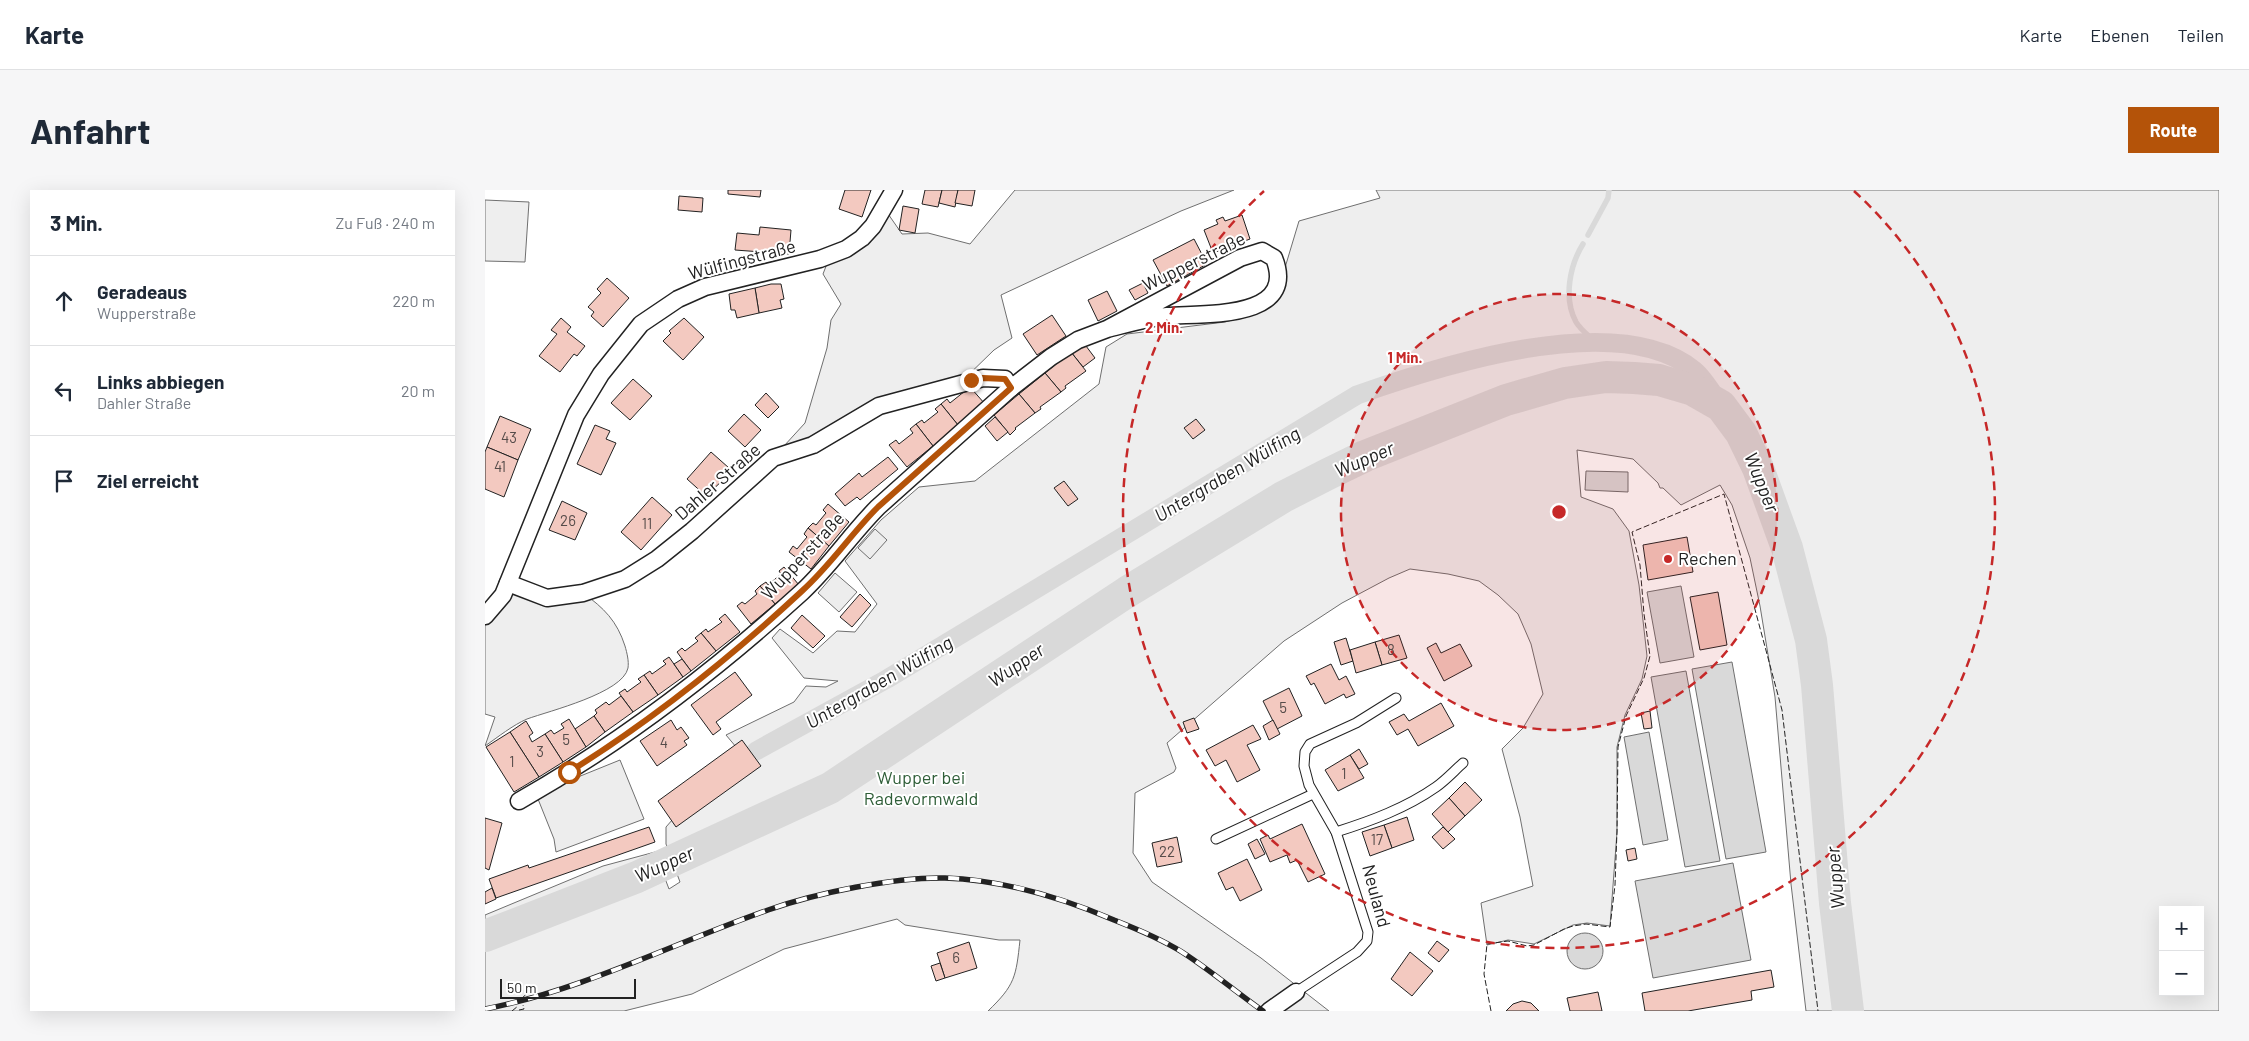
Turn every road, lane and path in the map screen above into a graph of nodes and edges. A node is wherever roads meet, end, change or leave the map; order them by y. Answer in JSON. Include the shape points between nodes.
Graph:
{"nodes":[{"id":1,"x":894,"y":190,"type":"edge"},
{"id":2,"x":1107,"y":329,"type":"junction"},
{"id":3,"x":1011,"y":388,"type":"junction"},
{"id":4,"x":508,"y":583,"type":"junction"},
{"id":5,"x":485,"y":616,"type":"edge"},
{"id":6,"x":1396,"y":698,"type":"dead end"},
{"id":7,"x":1463,"y":764,"type":"dead end"},
{"id":8,"x":1313,"y":794,"type":"junction"},
{"id":9,"x":519,"y":801,"type":"dead end"},
{"id":10,"x":1336,"y":832,"type":"junction"},
{"id":11,"x":1216,"y":839,"type":"dead end"},
{"id":12,"x":1296,"y":992,"type":"joint"},
{"id":13,"x":1269,"y":1011,"type":"edge"}],
"edges":[{"from":1,"to":4,"type":"street","name":"Wülfingstraße","via":[[873,226],[846,249],[821,259],[705,288],[678,299],[641,324],[605,368],[576,415]]},
{"from":2,"to":2,"type":"street","name":"Wupperstraße","via":[[1165,316],[1232,312],[1254,307],[1265,301],[1276,284],[1273,258],[1262,251],[1240,258]]},
{"from":2,"to":3,"type":"street","name":"Wupperstraße","via":[[1069,345]]},
{"from":3,"to":4,"type":"street","name":"Dahler Straße","via":[[1005,379],[983,378],[879,406],[813,444],[773,458],[692,531],[625,579],[583,593],[547,598]]},
{"from":3,"to":9,"type":"street","name":"Wupperstraße","via":[[878,507],[803,590],[723,660],[613,744]]},
{"from":4,"to":5,"type":"street","name":"Wülfingstraße","via":[[503,596]]},
{"from":6,"to":8,"type":"lane","name":"Neuland","via":[[1356,724],[1308,746],[1305,766]]},
{"from":7,"to":10,"type":"lane","via":[[1416,800]]},
{"from":8,"to":10,"type":"lane","name":"Neuland"},
{"from":8,"to":11,"type":"lane"},
{"from":10,"to":12,"type":"lane","name":"Neuland","via":[[1366,923],[1367,941],[1357,952]]},
{"from":12,"to":13,"type":"street","name":"Neuland"}]}
